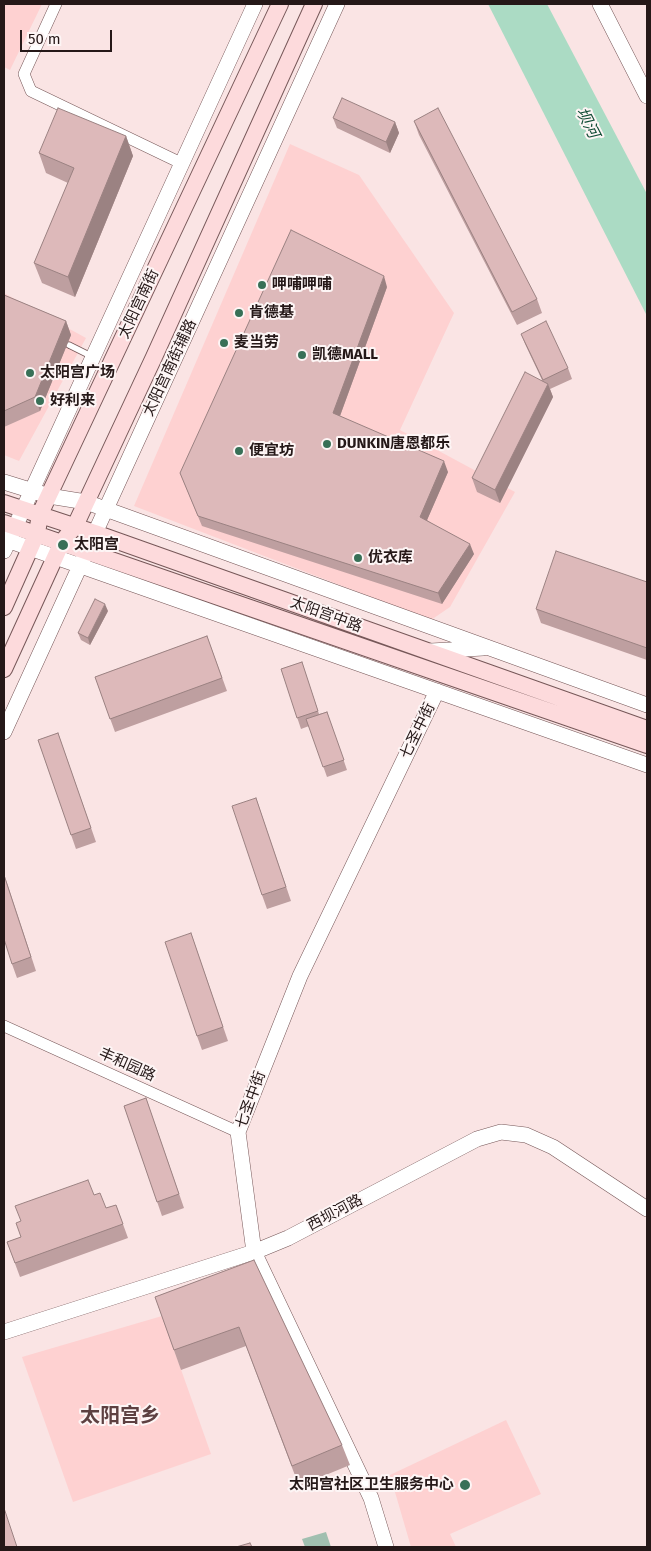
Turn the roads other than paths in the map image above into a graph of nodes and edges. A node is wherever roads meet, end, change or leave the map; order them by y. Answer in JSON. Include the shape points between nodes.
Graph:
{"nodes":[{"id":1,"x":56,"y":4,"type":"edge"},
{"id":2,"x":255,"y":4,"type":"edge"},
{"id":3,"x":280,"y":4,"type":"edge"},
{"id":4,"x":314,"y":4,"type":"edge"},
{"id":5,"x":337,"y":4,"type":"edge"},
{"id":6,"x":600,"y":4,"type":"edge"},
{"id":7,"x":643,"y":77,"type":"edge"},
{"id":8,"x":647,"y":96,"type":"edge"},
{"id":9,"x":183,"y":164,"type":"junction"},
{"id":10,"x":69,"y":345,"type":"dead end"},
{"id":11,"x":93,"y":357,"type":"junction"},
{"id":12,"x":4,"y":482,"type":"edge"},
{"id":13,"x":32,"y":491,"type":"junction"},
{"id":14,"x":49,"y":496,"type":"junction"},
{"id":15,"x":86,"y":502,"type":"junction"},
{"id":16,"x":4,"y":503,"type":"edge"},
{"id":17,"x":23,"y":509,"type":"junction"},
{"id":18,"x":106,"y":510,"type":"junction"},
{"id":19,"x":40,"y":514,"type":"junction"},
{"id":20,"x":75,"y":526,"type":"junction"},
{"id":21,"x":95,"y":533,"type":"junction"},
{"id":22,"x":7,"y":536,"type":"edge"},
{"id":23,"x":34,"y":540,"type":"junction"},
{"id":24,"x":62,"y":542,"type":"junction"},
{"id":25,"x":87,"y":550,"type":"junction"},
{"id":26,"x":54,"y":558,"type":"junction"},
{"id":27,"x":80,"y":567,"type":"junction"},
{"id":28,"x":311,"y":583,"type":"junction"},
{"id":29,"x":302,"y":606,"type":"junction"},
{"id":30,"x":4,"y":607,"type":"edge"},
{"id":31,"x":490,"y":648,"type":"junction"},
{"id":32,"x":429,"y":652,"type":"junction"},
{"id":33,"x":406,"y":661,"type":"junction"},
{"id":34,"x":4,"y":669,"type":"edge"},
{"id":35,"x":437,"y":691,"type":"junction"},
{"id":36,"x":478,"y":705,"type":"junction"},
{"id":37,"x":647,"y":705,"type":"edge"},
{"id":38,"x":647,"y":729,"type":"edge"},
{"id":39,"x":4,"y":732,"type":"edge"},
{"id":40,"x":647,"y":745,"type":"edge"},
{"id":41,"x":647,"y":765,"type":"edge"},
{"id":42,"x":4,"y":1026,"type":"edge"},
{"id":43,"x":238,"y":1132,"type":"junction"},
{"id":44,"x":647,"y":1209,"type":"edge"},
{"id":45,"x":254,"y":1252,"type":"junction"},
{"id":46,"x":4,"y":1332,"type":"edge"},
{"id":47,"x":386,"y":1547,"type":"edge"}],
"edges":[{"from":1,"to":9,"type":"street","via":[[24,74],[31,91]]},
{"from":2,"to":9,"type":"street","name":"太阳宫南街"},
{"from":3,"to":14,"type":"main road","name":"太阳宫南街"},
{"from":4,"to":15,"type":"main road"},
{"from":5,"to":18,"type":"street","name":"太阳宫南街辅路"},
{"from":6,"to":7,"type":"street"},
{"from":7,"to":8,"type":"street"},
{"from":9,"to":11,"type":"street","name":"太阳宫南街"},
{"from":10,"to":11,"type":"lane"},
{"from":11,"to":13,"type":"street","name":"太阳宫南街"},
{"from":12,"to":13,"type":"street","name":"太阳宫中路"},
{"from":13,"to":14,"type":"street","name":"太阳宫中路"},
{"from":13,"to":17,"type":"street","name":"太阳宫南街"},
{"from":14,"to":15,"type":"street","name":"太阳宫中路"},
{"from":14,"to":19,"type":"main road","name":"太阳宫南街"},
{"from":15,"to":18,"type":"street","name":"太阳宫中路"},
{"from":15,"to":20,"type":"main road"},
{"from":16,"to":17,"type":"main road","name":"太阳宫中路"},
{"from":17,"to":19,"type":"main road","name":"太阳宫中路"},
{"from":17,"to":22,"type":"street","name":"太阳宫南街"},
{"from":18,"to":21,"type":"street","name":"太阳宫南街辅路"},
{"from":18,"to":28,"type":"street","name":"太阳宫中路"},
{"from":19,"to":20,"type":"main road","name":"太阳宫中路"},
{"from":19,"to":23,"type":"main road","name":"太阳宫南街"},
{"from":20,"to":21,"type":"main road","name":"太阳宫中路"},
{"from":20,"to":24,"type":"main road"},
{"from":21,"to":25,"type":"street","name":"太阳宫南街辅路"},
{"from":21,"to":29,"type":"main road","name":"太阳宫中路"},
{"from":22,"to":23,"type":"main road","name":"太阳宫中路"},
{"from":23,"to":24,"type":"main road","name":"太阳宫中路"},
{"from":23,"to":26,"type":"street","name":"太阳宫中路"},
{"from":23,"to":30,"type":"main road","name":"太阳宫南街"},
{"from":24,"to":25,"type":"main road","name":"太阳宫中路"},
{"from":24,"to":26,"type":"main road"},
{"from":25,"to":27,"type":"street","name":"太阳宫南街辅路"},
{"from":25,"to":33,"type":"main road","name":"太阳宫中路"},
{"from":26,"to":27,"type":"street","name":"太阳宫中路"},
{"from":26,"to":34,"type":"main road"},
{"from":27,"to":35,"type":"street","name":"太阳宫中路"},
{"from":27,"to":39,"type":"street","name":"太阳宫南街辅路"},
{"from":28,"to":29,"type":"street"},
{"from":28,"to":31,"type":"street","name":"太阳宫中路"},
{"from":29,"to":32,"type":"main road","name":"太阳宫中路"},
{"from":31,"to":32,"type":"street"},
{"from":31,"to":37,"type":"street","name":"太阳宫中路"},
{"from":32,"to":38,"type":"main road","name":"太阳宫中路"},
{"from":33,"to":36,"type":"street"},
{"from":33,"to":40,"type":"main road","name":"太阳宫中路"},
{"from":35,"to":36,"type":"street","name":"太阳宫中路"},
{"from":35,"to":43,"type":"street","name":"七圣中街","via":[[300,976]]},
{"from":36,"to":41,"type":"street","name":"太阳宫中路"},
{"from":42,"to":43,"type":"street","name":"丰和园路"},
{"from":43,"to":45,"type":"street","name":"七圣中街"},
{"from":44,"to":45,"type":"street","name":"西坝河路","via":[[554,1147],[526,1135],[501,1132],[477,1139],[288,1238]]},
{"from":45,"to":46,"type":"street","name":"西坝河路"},
{"from":45,"to":47,"type":"street","name":"七圣中街","via":[[371,1498]]}]}
